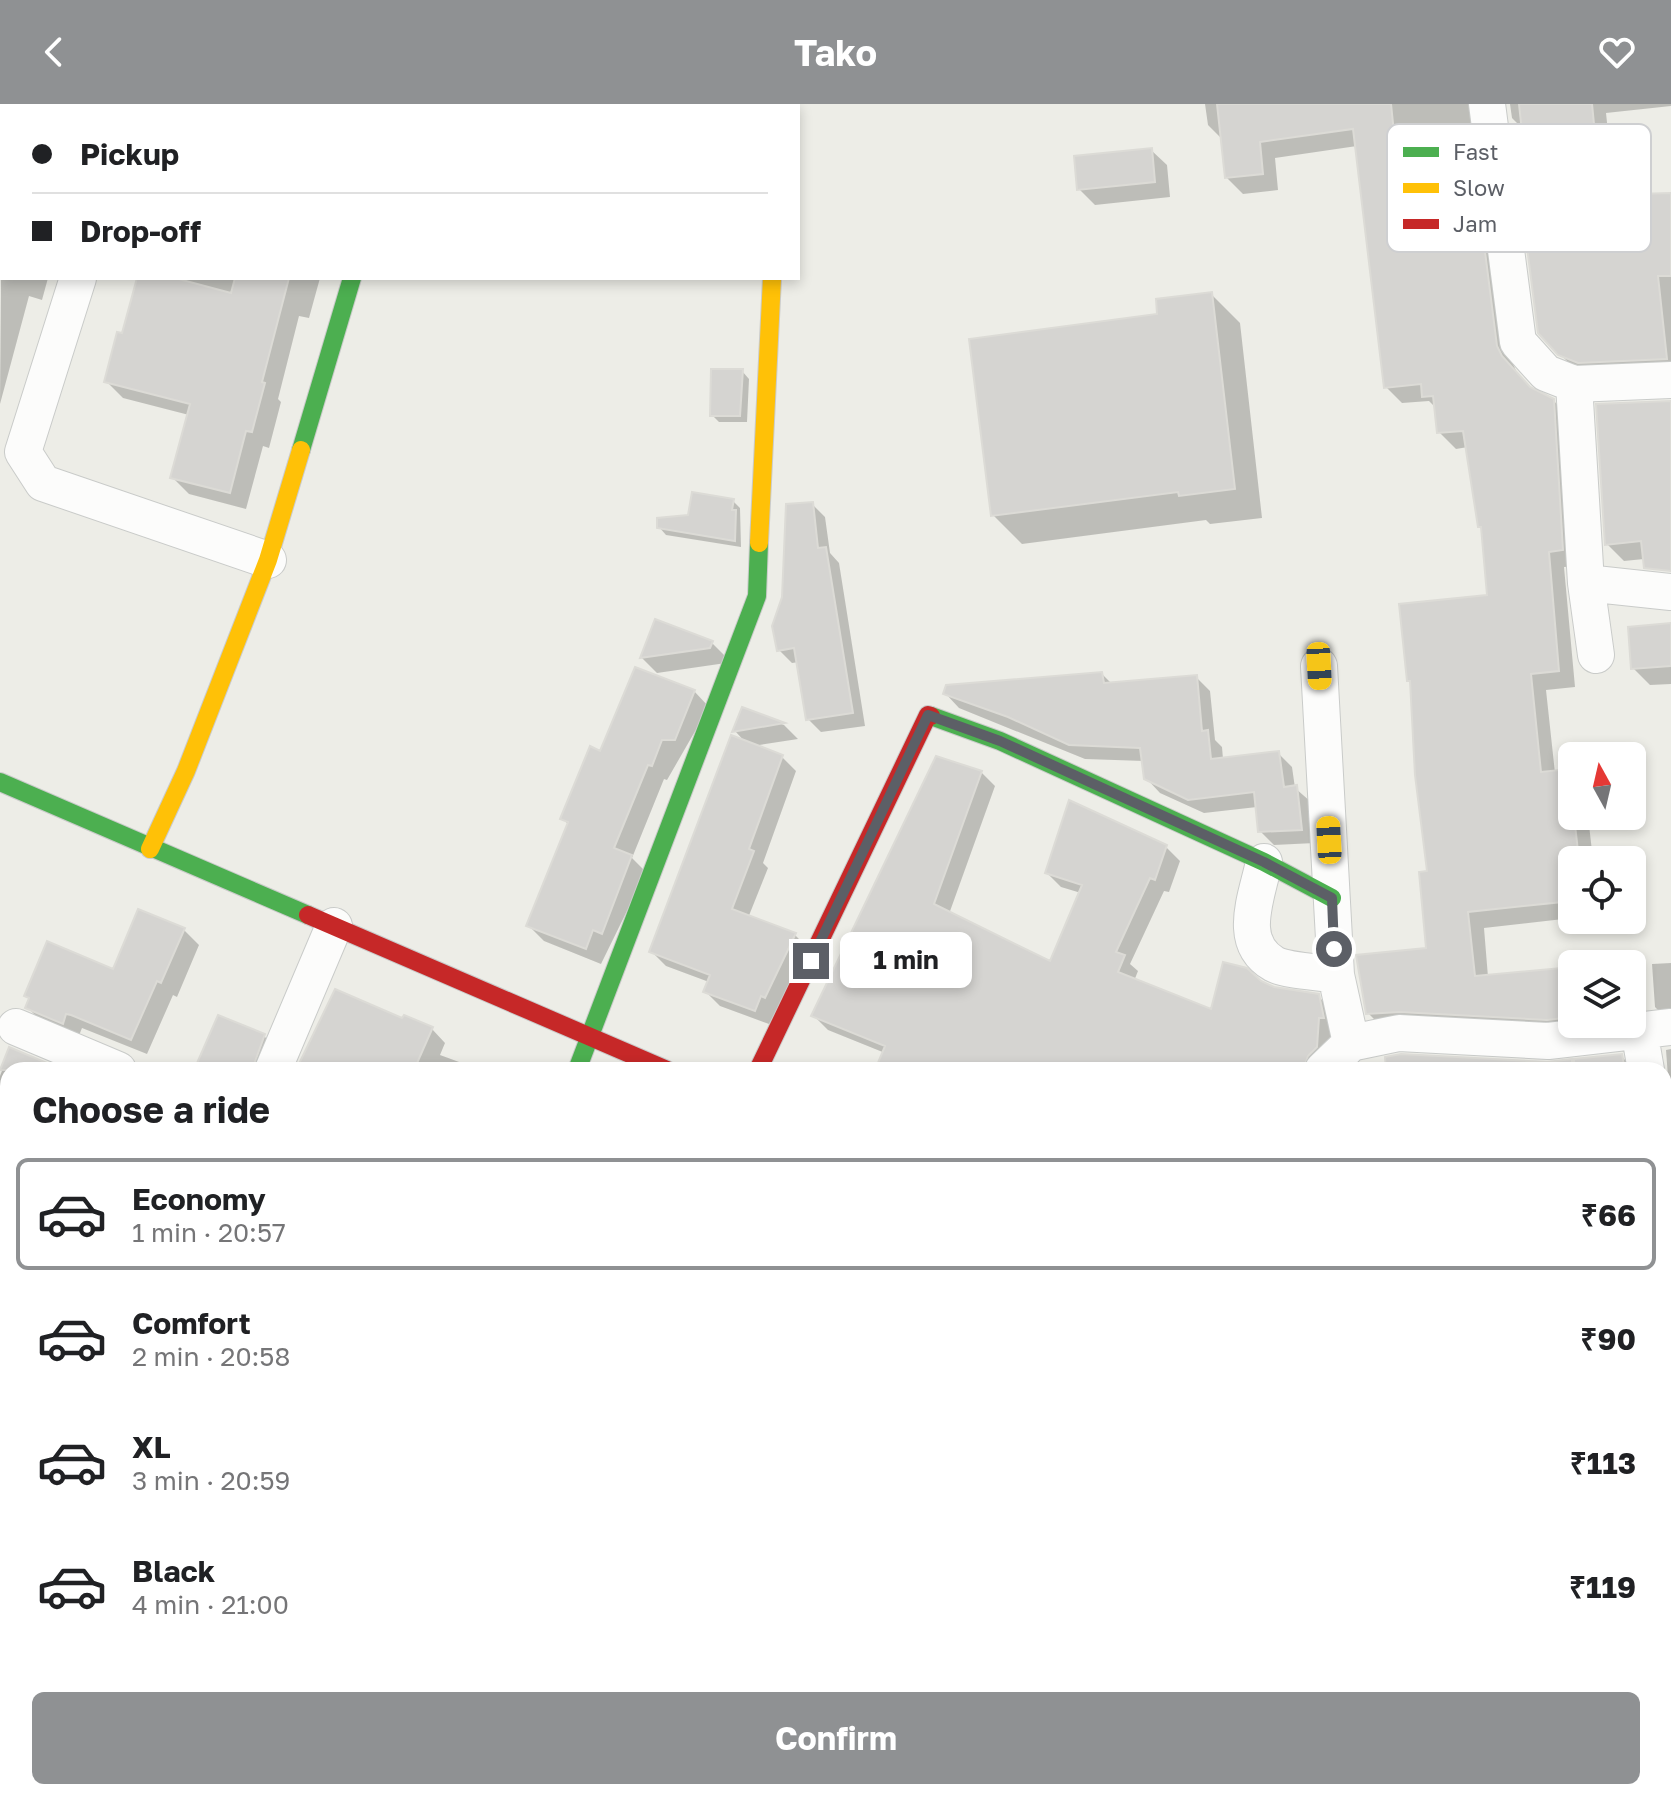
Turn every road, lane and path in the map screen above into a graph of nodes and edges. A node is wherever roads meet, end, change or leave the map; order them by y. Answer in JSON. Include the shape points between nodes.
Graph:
{"nodes":[{"id":1,"x":1487,"y":104,"type":"edge"},
{"id":2,"x":1490,"y":124,"type":"edge"},
{"id":3,"x":1506,"y":252,"type":"edge"},
{"id":4,"x":77,"y":280,"type":"edge"},
{"id":5,"x":351,"y":280,"type":"edge"},
{"id":6,"x":772,"y":280,"type":"edge"},
{"id":7,"x":1671,"y":380,"type":"edge"},
{"id":8,"x":1574,"y":384,"type":"junction"},
{"id":9,"x":268,"y":560,"type":"junction"},
{"id":10,"x":1586,"y":583,"type":"junction"},
{"id":11,"x":1671,"y":592,"type":"edge"},
{"id":12,"x":1596,"y":655,"type":"dead end"},
{"id":13,"x":1319,"y":666,"type":"dead end"},
{"id":14,"x":0,"y":782,"type":"edge"},
{"id":15,"x":150,"y":849,"type":"junction"},
{"id":16,"x":1264,"y":862,"type":"junction"},
{"id":17,"x":1332,"y":898,"type":"junction"},
{"id":18,"x":334,"y":926,"type":"junction"},
{"id":19,"x":1336,"y":975,"type":"junction"},
{"id":20,"x":16,"y":1027,"type":"dead end"},
{"id":21,"x":1655,"y":1028,"type":"edge"},
{"id":22,"x":592,"y":1036,"type":"junction"},
{"id":23,"x":1351,"y":1043,"type":"junction"},
{"id":24,"x":99,"y":1062,"type":"edge"},
{"id":25,"x":276,"y":1062,"type":"edge"},
{"id":26,"x":581,"y":1062,"type":"edge"},
{"id":27,"x":649,"y":1062,"type":"edge"},
{"id":28,"x":762,"y":1062,"type":"edge"},
{"id":29,"x":1331,"y":1062,"type":"edge"},
{"id":30,"x":1648,"y":1062,"type":"edge"}],
"edges":[{"from":1,"to":2,"type":"street"},
{"from":3,"to":8,"type":"street","via":[[1518,342],[1546,373]]},
{"from":4,"to":9,"type":"street","via":[[23,452],[43,483]]},
{"from":5,"to":9,"type":"street"},
{"from":6,"to":22,"type":"street","via":[[757,596]]},
{"from":7,"to":8,"type":"street"},
{"from":8,"to":10,"type":"street"},
{"from":9,"to":15,"type":"street"},
{"from":10,"to":11,"type":"street"},
{"from":10,"to":12,"type":"street"},
{"from":13,"to":17,"type":"street"},
{"from":14,"to":15,"type":"street"},
{"from":15,"to":18,"type":"street"},
{"from":16,"to":17,"type":"street"},
{"from":16,"to":19,"type":"street","via":[[1250,928],[1254,946],[1276,965]]},
{"from":16,"to":28,"type":"street","via":[[1000,741],[928,715]]},
{"from":17,"to":19,"type":"street"},
{"from":18,"to":22,"type":"street"},
{"from":18,"to":25,"type":"street"},
{"from":19,"to":23,"type":"street"},
{"from":20,"to":24,"type":"street"},
{"from":21,"to":23,"type":"street","via":[[1548,1041],[1399,1033]]},
{"from":21,"to":30,"type":"street"},
{"from":22,"to":26,"type":"street"},
{"from":22,"to":27,"type":"street"},
{"from":23,"to":29,"type":"street"}]}
